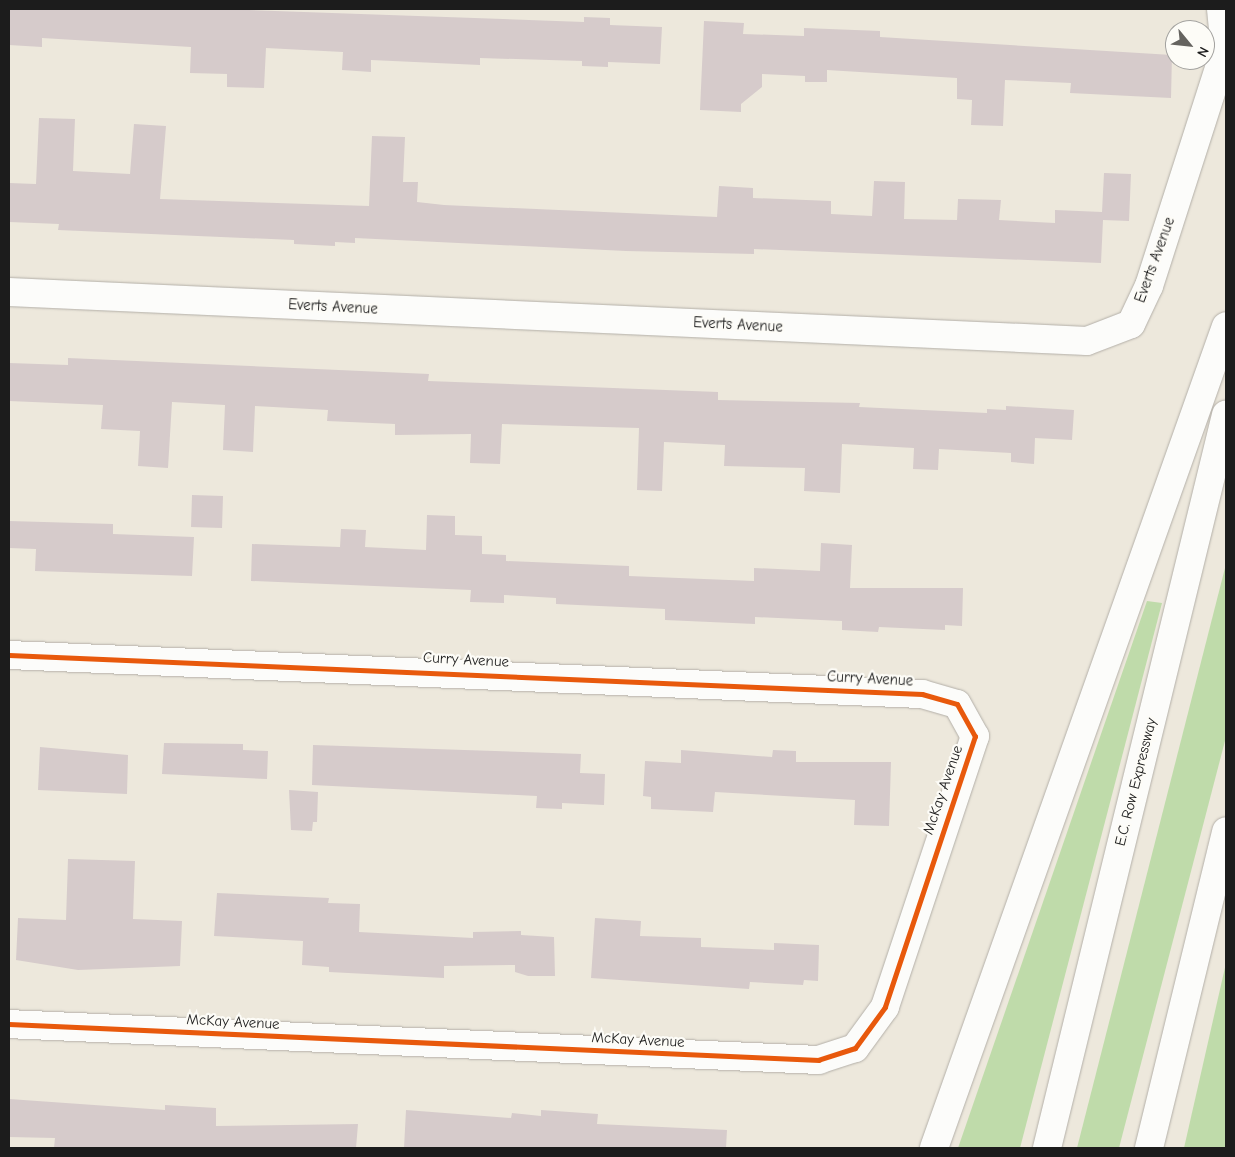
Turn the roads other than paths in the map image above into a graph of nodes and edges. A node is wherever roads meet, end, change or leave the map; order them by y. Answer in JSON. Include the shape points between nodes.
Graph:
{"nodes":[{"id":1,"x":1221,"y":9,"type":"edge"},
{"id":2,"x":9,"y":292,"type":"edge"},
{"id":3,"x":1226,"y":326,"type":"edge"},
{"id":4,"x":1226,"y":415,"type":"edge"},
{"id":5,"x":9,"y":655,"type":"edge"},
{"id":6,"x":922,"y":694,"type":"joint"},
{"id":7,"x":1226,"y":831,"type":"edge"},
{"id":8,"x":9,"y":1024,"type":"edge"},
{"id":9,"x":934,"y":1148,"type":"edge"},
{"id":10,"x":1047,"y":1148,"type":"edge"},
{"id":11,"x":1149,"y":1148,"type":"edge"}],
"edges":[{"from":1,"to":2,"type":"main road","name":"Everts Avenue","via":[[1225,49],[1149,286],[1131,324],[1087,341]]},
{"from":3,"to":9,"type":"main road"},
{"from":4,"to":10,"type":"main road","name":"E.C. Row Expressway"},
{"from":5,"to":6,"type":"main road","name":"Curry Avenue"},
{"from":6,"to":8,"type":"main road","name":"McKay Avenue","via":[[957,704],[975,736],[885,1007],[855,1048],[819,1060]]},
{"from":7,"to":11,"type":"main road"}]}
